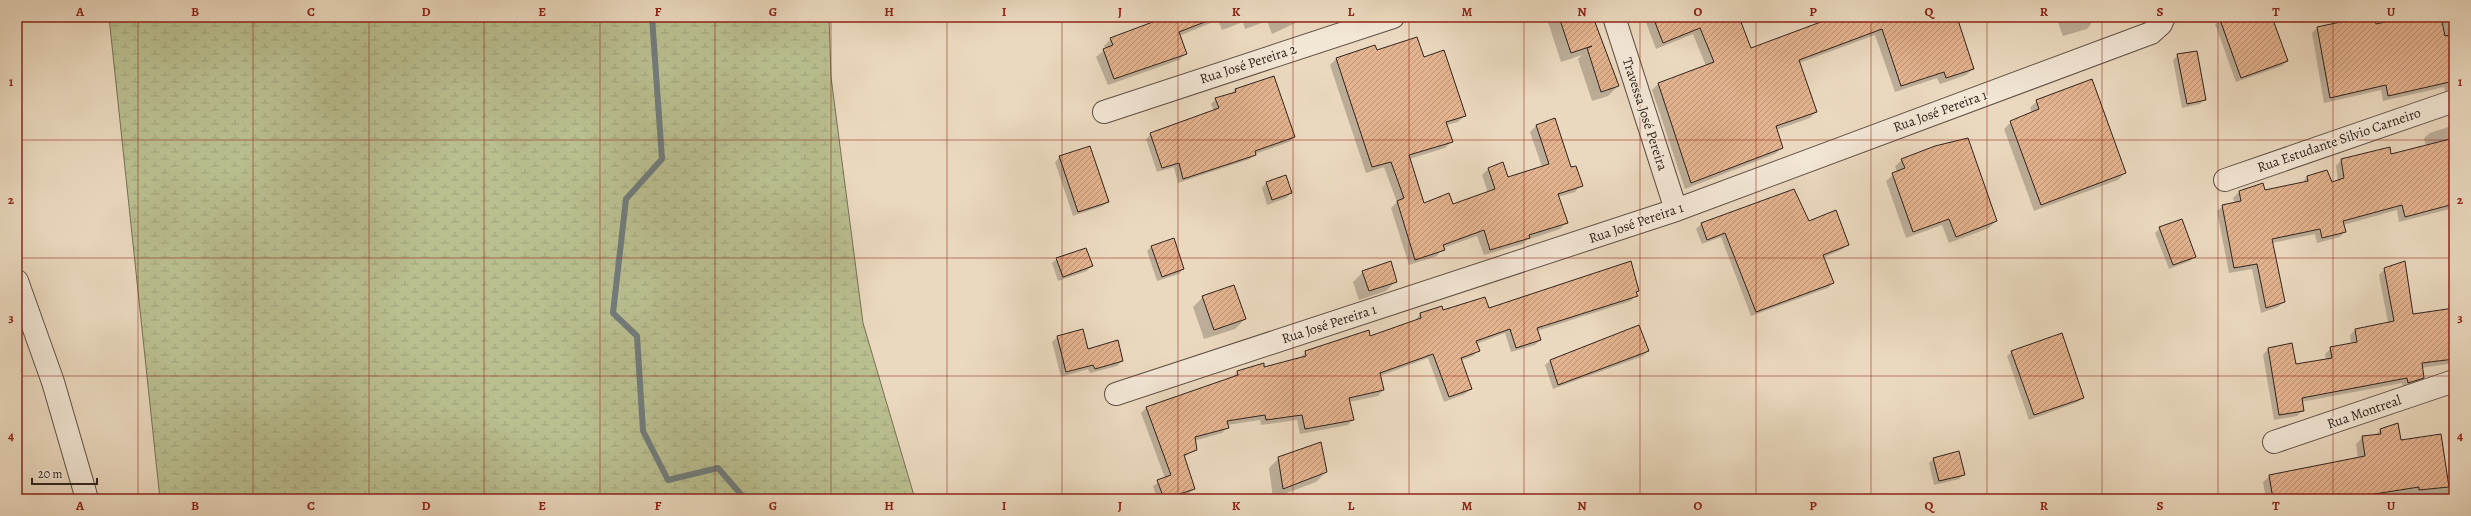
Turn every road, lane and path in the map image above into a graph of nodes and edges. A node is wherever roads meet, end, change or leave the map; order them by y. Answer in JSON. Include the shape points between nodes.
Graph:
{"nodes":[{"id":1,"x":1393,"y":17,"type":"edge"},
{"id":2,"x":1614,"y":17,"type":"edge"},
{"id":3,"x":2158,"y":25,"type":"edge"},
{"id":4,"x":2454,"y":101,"type":"edge"},
{"id":5,"x":1104,"y":112,"type":"dead end"},
{"id":6,"x":2225,"y":180,"type":"dead end"},
{"id":7,"x":1676,"y":210,"type":"junction"},
{"id":8,"x":17,"y":281,"type":"edge"},
{"id":9,"x":2454,"y":381,"type":"edge"},
{"id":10,"x":1116,"y":394,"type":"dead end"},
{"id":11,"x":2274,"y":442,"type":"dead end"},
{"id":12,"x":87,"y":499,"type":"edge"}],
"edges":[{"from":1,"to":5,"type":"street","name":"Rua José Pereira 2"},
{"from":2,"to":7,"type":"street","name":"Travessa José Pereira"},
{"from":3,"to":7,"type":"street","name":"Rua José Pereira 1"},
{"from":4,"to":6,"type":"street","name":"Rua Estudante Silvio Carneiro"},
{"from":7,"to":10,"type":"street","name":"Rua José Pereira 1"},
{"from":8,"to":12,"type":"street","via":[[53,382]]},
{"from":9,"to":11,"type":"street","name":"Rua Montreal"}]}
